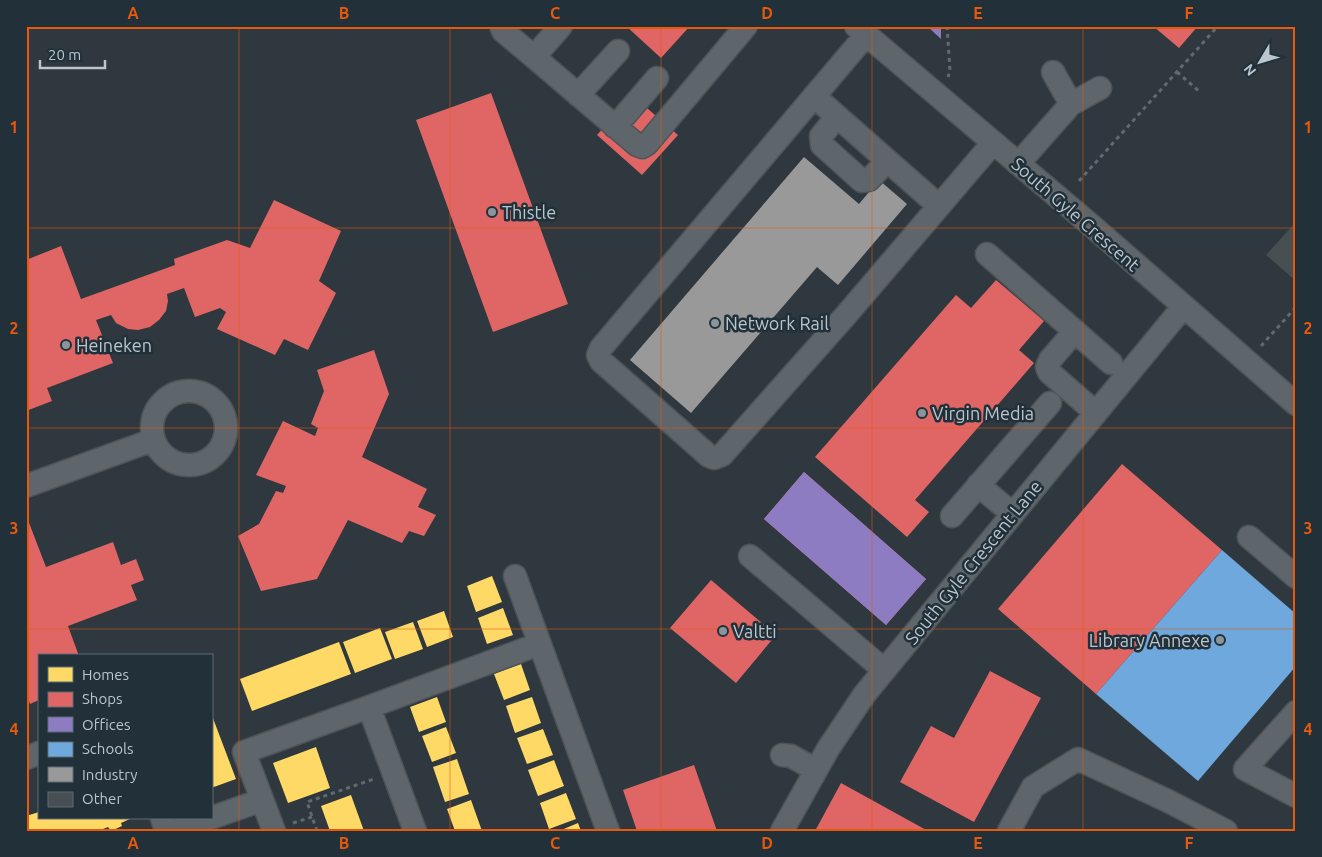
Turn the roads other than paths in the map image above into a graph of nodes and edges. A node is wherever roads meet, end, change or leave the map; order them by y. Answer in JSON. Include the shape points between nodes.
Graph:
{"nodes":[{"id":1,"x":501,"y":26,"type":"edge"},
{"id":2,"x":561,"y":26,"type":"edge"},
{"id":3,"x":746,"y":26,"type":"edge"},
{"id":4,"x":861,"y":31,"type":"edge"},
{"id":5,"x":618,"y":51,"type":"dead end"},
{"id":6,"x":534,"y":57,"type":"junction"},
{"id":7,"x":1053,"y":72,"type":"dead end"},
{"id":8,"x":657,"y":78,"type":"dead end"},
{"id":9,"x":1100,"y":88,"type":"dead end"},
{"id":10,"x":578,"y":95,"type":"junction"},
{"id":11,"x":814,"y":96,"type":"junction"},
{"id":12,"x":1071,"y":104,"type":"junction"},
{"id":13,"x":838,"y":117,"type":"junction"},
{"id":14,"x":615,"y":127,"type":"junction"},
{"id":15,"x":993,"y":143,"type":"junction"},
{"id":16,"x":887,"y":161,"type":"junction"},
{"id":17,"x":1018,"y":164,"type":"junction"},
{"id":18,"x":939,"y":206,"type":"junction"},
{"id":19,"x":987,"y":254,"type":"dead end"},
{"id":20,"x":1183,"y":307,"type":"junction"},
{"id":21,"x":1075,"y":331,"type":"junction"},
{"id":22,"x":1111,"y":363,"type":"dead end"},
{"id":23,"x":1050,"y":403,"type":"dead end"},
{"id":24,"x":1296,"y":404,"type":"edge"},
{"id":25,"x":1096,"y":412,"type":"junction"},
{"id":26,"x":153,"y":440,"type":"dead end"},
{"id":27,"x":978,"y":485,"type":"junction"},
{"id":28,"x":26,"y":486,"type":"edge"},
{"id":29,"x":1013,"y":514,"type":"junction"},
{"id":30,"x":952,"y":516,"type":"dead end"},
{"id":31,"x":1250,"y":537,"type":"dead end"},
{"id":32,"x":750,"y":556,"type":"dead end"},
{"id":33,"x":515,"y":576,"type":"dead end"},
{"id":34,"x":1296,"y":577,"type":"edge"},
{"id":35,"x":539,"y":644,"type":"junction"},
{"id":36,"x":884,"y":670,"type":"junction"},
{"id":37,"x":369,"y":707,"type":"junction"},
{"id":38,"x":1296,"y":712,"type":"edge"},
{"id":39,"x":38,"y":753,"type":"edge"},
{"id":40,"x":782,"y":755,"type":"dead end"},
{"id":41,"x":26,"y":758,"type":"edge"},
{"id":42,"x":816,"y":770,"type":"junction"},
{"id":43,"x":1296,"y":796,"type":"edge"},
{"id":44,"x":262,"y":800,"type":"junction"},
{"id":45,"x":212,"y":818,"type":"edge"},
{"id":46,"x":206,"y":820,"type":"edge"},
{"id":47,"x":176,"y":831,"type":"edge"},
{"id":48,"x":274,"y":831,"type":"edge"},
{"id":49,"x":415,"y":831,"type":"edge"},
{"id":50,"x":608,"y":831,"type":"edge"},
{"id":51,"x":782,"y":831,"type":"edge"},
{"id":52,"x":1009,"y":831,"type":"edge"},
{"id":53,"x":1226,"y":831,"type":"edge"}],
"edges":[{"from":1,"to":6,"type":"street"},
{"from":2,"to":6,"type":"street"},
{"from":3,"to":14,"type":"street","via":[[647,144],[637,146]]},
{"from":4,"to":11,"type":"street"},
{"from":4,"to":15,"type":"street","name":"South Gyle Crescent"},
{"from":5,"to":10,"type":"street"},
{"from":6,"to":10,"type":"street"},
{"from":7,"to":12,"type":"street"},
{"from":8,"to":14,"type":"street"},
{"from":9,"to":12,"type":"street"},
{"from":10,"to":14,"type":"street"},
{"from":11,"to":13,"type":"street"},
{"from":11,"to":18,"type":"street","via":[[601,348],[598,355],[601,361],[709,456],[722,455]]},
{"from":12,"to":17,"type":"street"},
{"from":13,"to":16,"type":"street"},
{"from":13,"to":16,"type":"street","via":[[821,136],[822,145],[862,181],[870,180]]},
{"from":15,"to":17,"type":"street","name":"South Gyle Crescent"},
{"from":15,"to":18,"type":"street"},
{"from":16,"to":18,"type":"street"},
{"from":17,"to":20,"type":"street","name":"South Gyle Crescent"},
{"from":19,"to":21,"type":"street"},
{"from":20,"to":24,"type":"street","name":"South Gyle Crescent"},
{"from":20,"to":25,"type":"street","name":"South Gyle Crescent Lane"},
{"from":21,"to":22,"type":"street"},
{"from":21,"to":25,"type":"street","via":[[1047,367]]},
{"from":23,"to":27,"type":"street"},
{"from":25,"to":29,"type":"street","name":"South Gyle Crescent Lane"},
{"from":26,"to":28,"type":"street"},
{"from":27,"to":29,"type":"street"},
{"from":27,"to":30,"type":"street"},
{"from":29,"to":36,"type":"street","name":"South Gyle Crescent Lane"},
{"from":31,"to":34,"type":"street"},
{"from":32,"to":36,"type":"street"},
{"from":33,"to":35,"type":"street"},
{"from":35,"to":37,"type":"street"},
{"from":35,"to":50,"type":"street"},
{"from":36,"to":42,"type":"street","name":"South Gyle Crescent Lane"},
{"from":37,"to":44,"type":"street","via":[[244,752]]},
{"from":37,"to":49,"type":"street"},
{"from":38,"to":43,"type":"street","via":[[1245,769]]},
{"from":39,"to":41,"type":"street"},
{"from":40,"to":42,"type":"street","via":[[791,756]]},
{"from":42,"to":51,"type":"street","name":"South Gyle Crescent Lane"},
{"from":44,"to":45,"type":"street"},
{"from":44,"to":48,"type":"street"},
{"from":46,"to":47,"type":"street"},
{"from":52,"to":53,"type":"street","via":[[1033,787],[1078,759]]}]}
